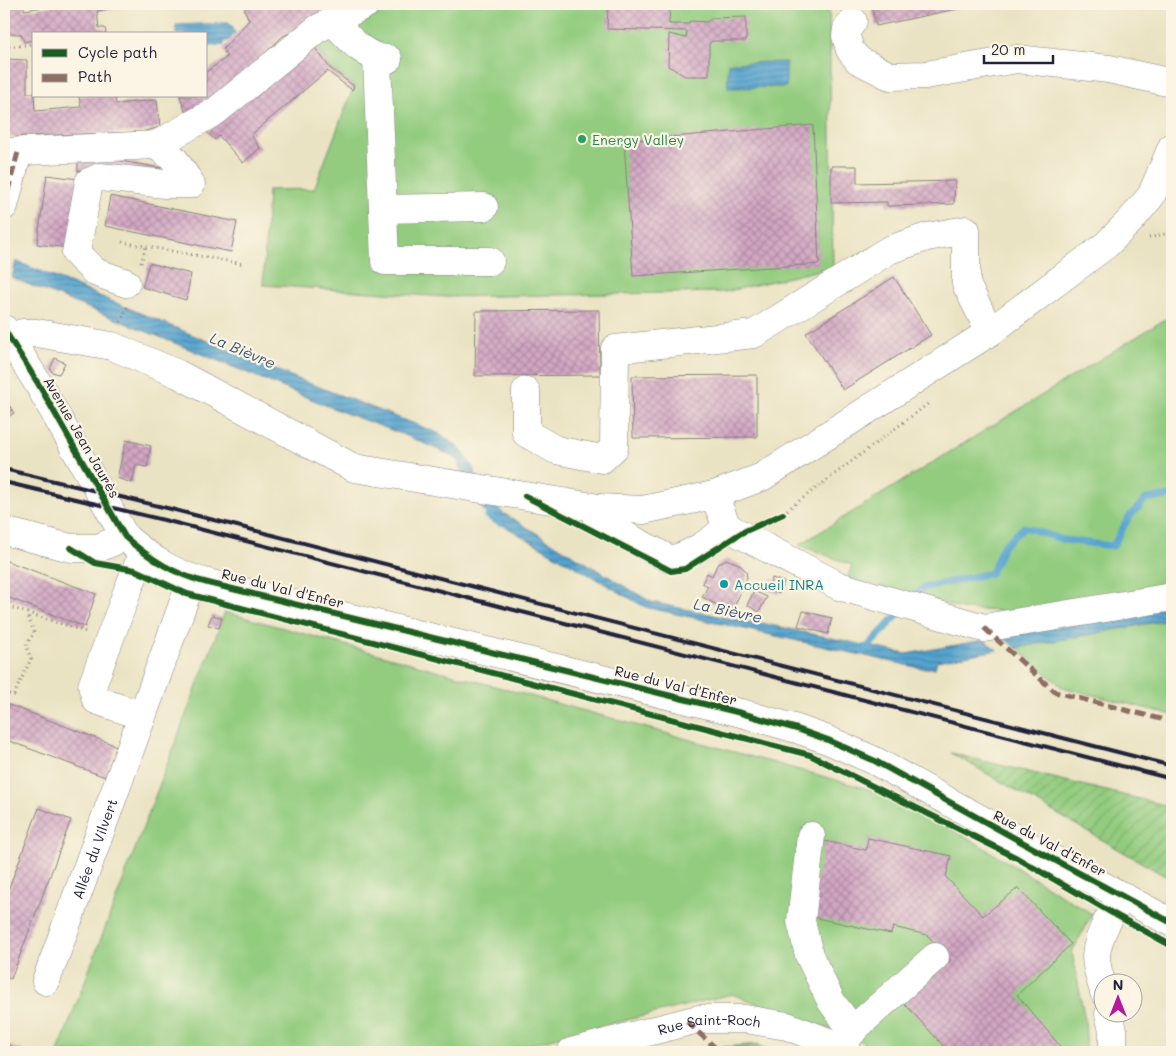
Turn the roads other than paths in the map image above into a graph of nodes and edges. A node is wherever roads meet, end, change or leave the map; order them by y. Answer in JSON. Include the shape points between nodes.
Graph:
{"nodes":[{"id":1,"x":366,"y":4,"type":"edge"},
{"id":2,"x":853,"y":21,"type":"dead end"},
{"id":3,"x":334,"y":22,"type":"junction"},
{"id":4,"x":1172,"y":83,"type":"edge"},
{"id":5,"x":156,"y":145,"type":"junction"},
{"id":6,"x":1172,"y":147,"type":"edge"},
{"id":7,"x":11,"y":152,"type":"edge"},
{"id":8,"x":4,"y":206,"type":"edge"},
{"id":9,"x":484,"y":207,"type":"dead end"},
{"id":10,"x":383,"y":209,"type":"junction"},
{"id":11,"x":490,"y":261,"type":"dead end"},
{"id":12,"x":127,"y":294,"type":"road end"},
{"id":13,"x":990,"y":332,"type":"junction"},
{"id":14,"x":7,"y":334,"type":"edge"},
{"id":15,"x":526,"y":391,"type":"dead end"},
{"id":16,"x":714,"y":495,"type":"junction"},
{"id":17,"x":598,"y":508,"type":"junction"},
{"id":18,"x":734,"y":530,"type":"junction"},
{"id":19,"x":4,"y":531,"type":"edge"},
{"id":20,"x":134,"y":545,"type":"junction"},
{"id":21,"x":192,"y":579,"type":"junction"},
{"id":22,"x":1172,"y":598,"type":"edge"},
{"id":23,"x":142,"y":716,"type":"junction"},
{"id":24,"x":811,"y":836,"type":"dead end"},
{"id":25,"x":1123,"y":896,"type":"junction"},
{"id":26,"x":1172,"y":923,"type":"edge"},
{"id":27,"x":935,"y":956,"type":"dead end"},
{"id":28,"x":1100,"y":974,"type":"edge"},
{"id":29,"x":46,"y":981,"type":"dead end"},
{"id":30,"x":1111,"y":1024,"type":"edge"},
{"id":31,"x":846,"y":1044,"type":"edge"},
{"id":32,"x":571,"y":1052,"type":"edge"},
{"id":33,"x":1113,"y":1052,"type":"edge"}],
"edges":[{"from":1,"to":3,"type":"street"},
{"from":2,"to":4,"type":"street","via":[[846,36],[850,50],[858,60],[890,76],[926,75],[1017,59],[1109,69]]},
{"from":3,"to":5,"type":"street","via":[[317,29],[216,111]]},
{"from":3,"to":10,"type":"street","via":[[360,49],[382,59]]},
{"from":5,"to":7,"type":"street"},
{"from":5,"to":12,"type":"street","via":[[174,159],[191,184],[100,177],[89,182],[76,253]]},
{"from":6,"to":13,"type":"street","via":[[1151,196],[1131,220],[1106,244]]},
{"from":7,"to":8,"type":"street"},
{"from":9,"to":10,"type":"street"},
{"from":10,"to":11,"type":"street","via":[[385,261]]},
{"from":13,"to":15,"type":"street","via":[[966,284],[966,230],[926,236],[889,250],[754,334],[615,349],[614,448],[602,459],[556,450],[526,432]]},
{"from":13,"to":16,"type":"street","via":[[762,477]]},
{"from":14,"to":17,"type":"street","via":[[36,333],[112,346],[178,374],[354,468]]},
{"from":14,"to":20,"type":"street","name":"Avenue Jean Jaurès"},
{"from":16,"to":17,"type":"street","via":[[643,510]]},
{"from":16,"to":18,"type":"street"},
{"from":17,"to":18,"type":"street","via":[[598,521],[671,560],[690,554],[715,537]]},
{"from":18,"to":22,"type":"street","via":[[840,586],[984,628]]},
{"from":19,"to":20,"type":"street","via":[[71,548]]},
{"from":20,"to":21,"type":"street","name":"Rue du Val d'Enfer","via":[[167,568]]},
{"from":20,"to":23,"type":"street","via":[[129,587],[92,686],[96,700]]},
{"from":21,"to":23,"type":"street","name":"Allée du Vilvert"},
{"from":21,"to":25,"type":"street","name":"Rue du Val d'Enfer","via":[[797,729],[875,761]]},
{"from":23,"to":29,"type":"street","name":"Allée du Vilvert"},
{"from":24,"to":31,"type":"street","via":[[800,921],[809,955],[831,1001]]},
{"from":25,"to":26,"type":"street","name":"Rue du Val d'Enfer"},
{"from":25,"to":28,"type":"street","via":[[1099,940],[1096,958]]},
{"from":27,"to":31,"type":"street"},
{"from":30,"to":33,"type":"street"},
{"from":31,"to":32,"type":"street","name":"Rue Saint-Roch","via":[[787,1026],[745,1019],[698,1019]]}]}
